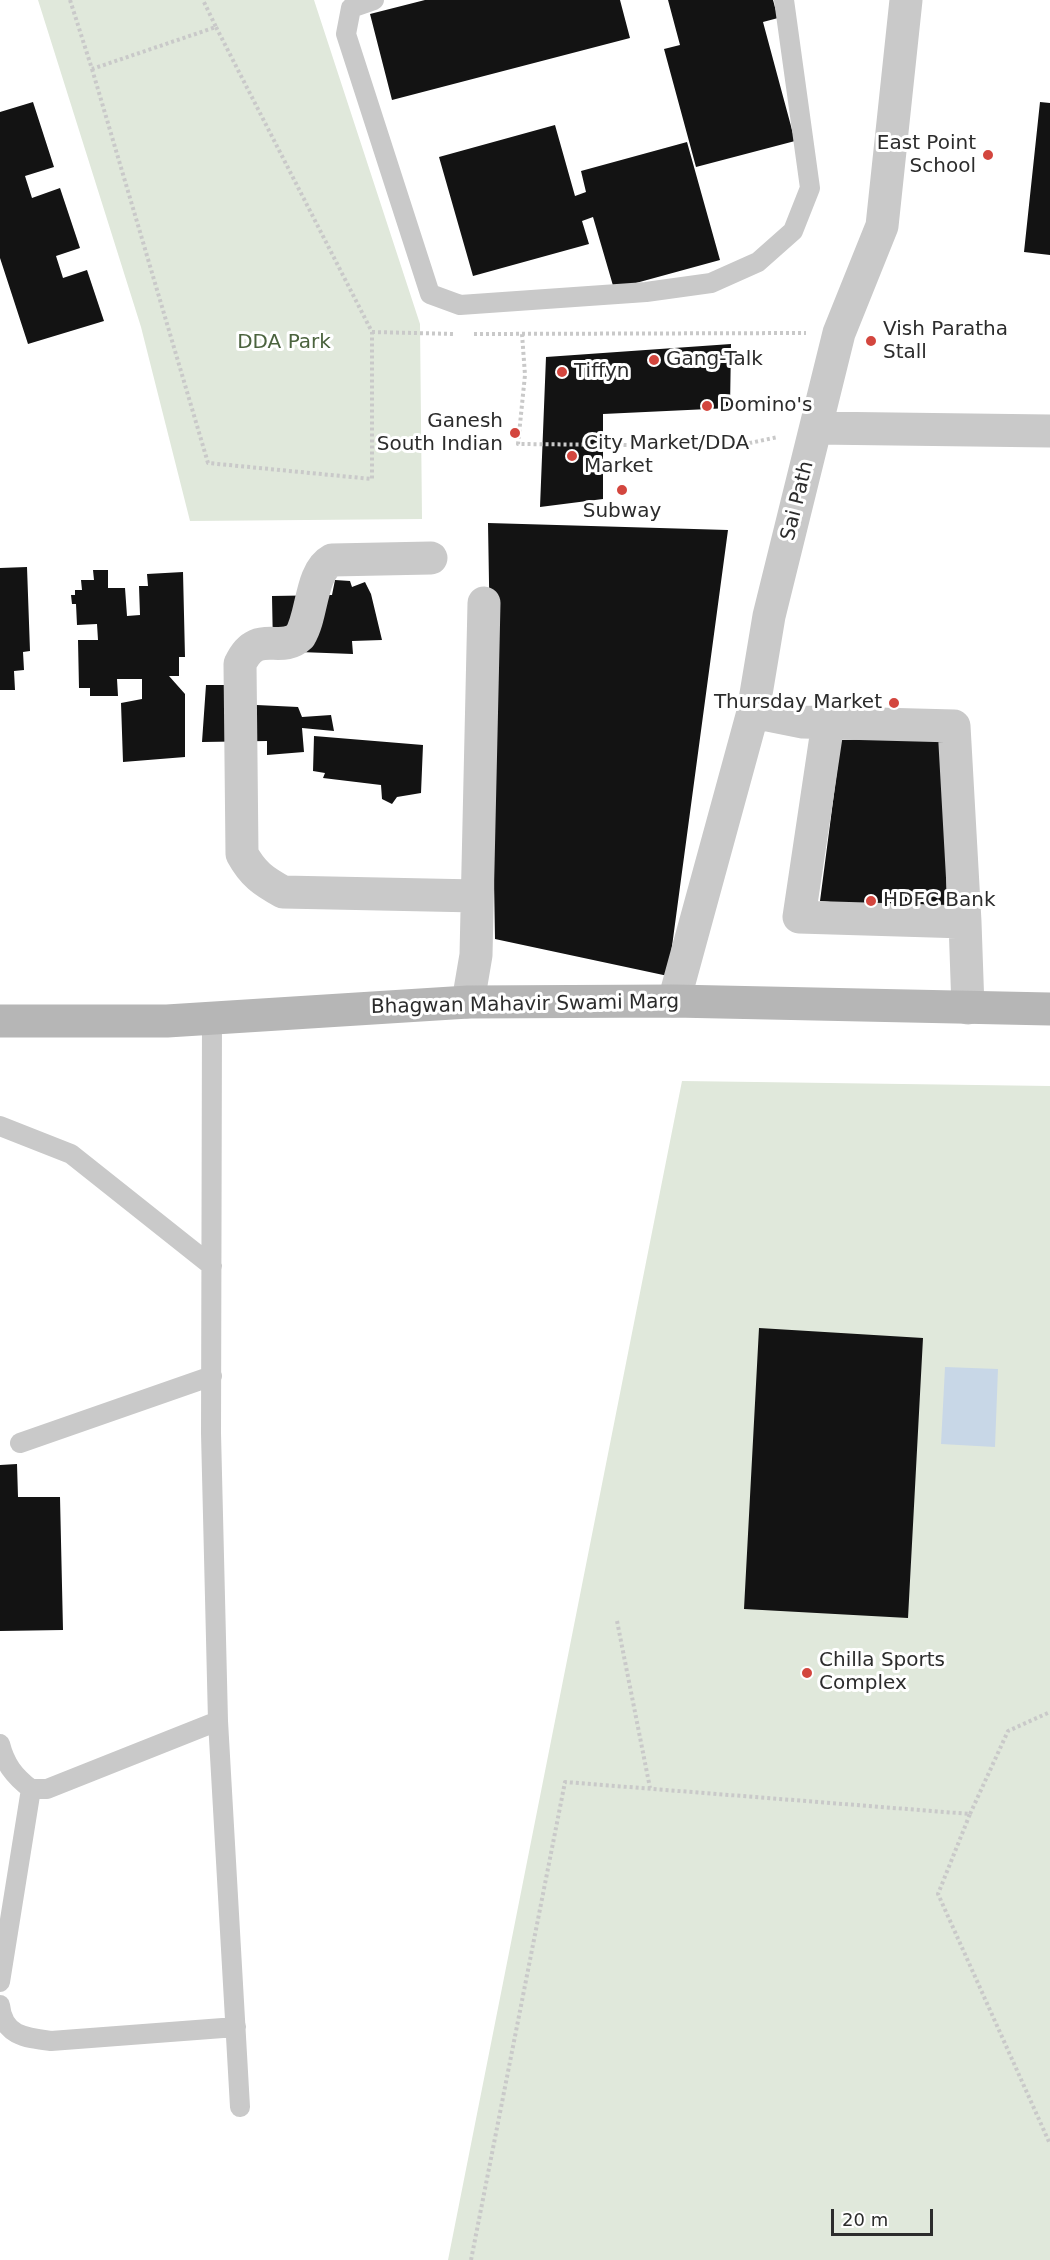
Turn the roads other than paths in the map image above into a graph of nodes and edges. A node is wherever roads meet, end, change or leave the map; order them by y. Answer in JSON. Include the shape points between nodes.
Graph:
{"nodes":[{"id":1,"x":374,"y":0,"type":"edge"},
{"id":2,"x":784,"y":0,"type":"edge"},
{"id":3,"x":906,"y":0,"type":"edge"},
{"id":4,"x":816,"y":428,"type":"junction"},
{"id":5,"x":1050,"y":431,"type":"edge"},
{"id":6,"x":431,"y":558,"type":"dead end"},
{"id":7,"x":484,"y":603,"type":"dead end"},
{"id":8,"x":753,"y":712,"type":"junction"},
{"id":9,"x":828,"y":723,"type":"junction"},
{"id":10,"x":477,"y":896,"type":"junction"},
{"id":11,"x":965,"y":922,"type":"junction"},
{"id":12,"x":674,"y":1001,"type":"junction"},
{"id":13,"x":468,"y":1002,"type":"junction"},
{"id":14,"x":968,"y":1008,"type":"junction"},
{"id":15,"x":1050,"y":1010,"type":"edge"},
{"id":16,"x":212,"y":1018,"type":"junction"},
{"id":17,"x":0,"y":1021,"type":"edge"},
{"id":18,"x":0,"y":1126,"type":"edge"},
{"id":19,"x":212,"y":1266,"type":"junction"},
{"id":20,"x":212,"y":1376,"type":"junction"},
{"id":21,"x":20,"y":1443,"type":"dead end"},
{"id":22,"x":218,"y":1721,"type":"junction"},
{"id":23,"x":0,"y":1744,"type":"edge"},
{"id":24,"x":31,"y":1789,"type":"junction"},
{"id":25,"x":0,"y":1982,"type":"edge"},
{"id":26,"x":0,"y":2005,"type":"edge"},
{"id":27,"x":236,"y":2027,"type":"junction"},
{"id":28,"x":240,"y":2107,"type":"dead end"}],
"edges":[{"from":1,"to":2,"type":"lane","via":[[351,8],[346,34],[430,294],[460,305],[646,292],[711,283],[758,262],[794,231],[810,188]]},
{"from":3,"to":4,"type":"street","name":"Sai Path","via":[[882,226],[839,333]]},
{"from":4,"to":5,"type":"street"},
{"from":4,"to":8,"type":"street","name":"Sai Path","via":[[769,616]]},
{"from":6,"to":10,"type":"street","via":[[332,560],[322,568],[300,636],[294,642],[259,644],[244,655],[240,664],[242,854],[251,871],[283,892]]},
{"from":7,"to":10,"type":"street"},
{"from":8,"to":9,"type":"street"},
{"from":8,"to":12,"type":"street","name":"Sai Path"},
{"from":9,"to":11,"type":"street","via":[[954,726]]},
{"from":9,"to":11,"type":"street","via":[[799,917]]},
{"from":10,"to":13,"type":"street","via":[[476,955]]},
{"from":11,"to":14,"type":"street"},
{"from":12,"to":13,"type":"street","name":"Bhagwan Mahavir Swami Marg"},
{"from":12,"to":14,"type":"street","name":"Bhagwan Mahavir Swami Marg"},
{"from":13,"to":16,"type":"street","name":"Bhagwan Mahavir Swami Marg"},
{"from":14,"to":15,"type":"street","name":"Bhagwan Mahavir Swami Marg"},
{"from":16,"to":17,"type":"street","name":"Bhagwan Mahavir Swami Marg"},
{"from":16,"to":19,"type":"lane"},
{"from":18,"to":19,"type":"lane","via":[[70,1154]]},
{"from":19,"to":20,"type":"lane"},
{"from":20,"to":21,"type":"lane"},
{"from":20,"to":22,"type":"lane"},
{"from":22,"to":24,"type":"lane","via":[[48,1789]]},
{"from":22,"to":27,"type":"lane"},
{"from":23,"to":24,"type":"lane","via":[[4,1760],[15,1776]]},
{"from":24,"to":25,"type":"lane"},
{"from":26,"to":27,"type":"lane","via":[[11,2031],[51,2041]]},
{"from":27,"to":28,"type":"lane"}]}
